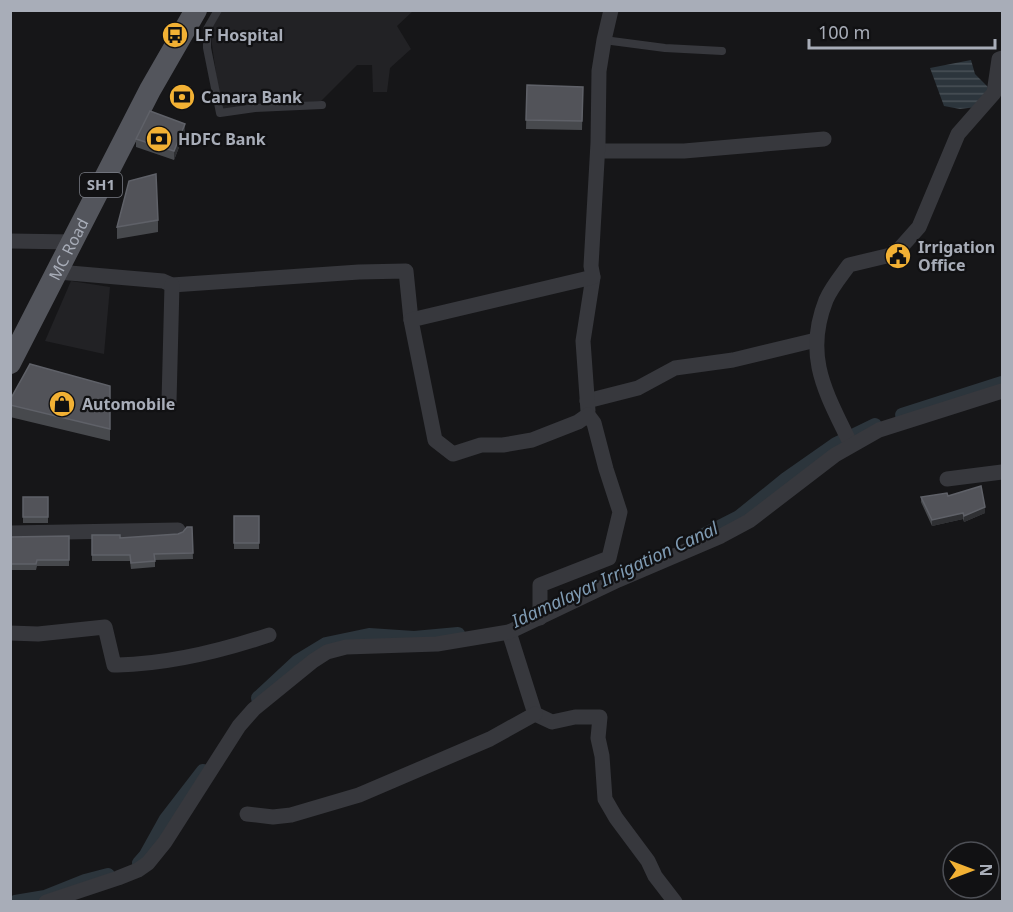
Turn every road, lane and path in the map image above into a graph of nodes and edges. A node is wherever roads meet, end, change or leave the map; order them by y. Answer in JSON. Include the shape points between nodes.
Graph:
{"nodes":[{"id":1,"x":196,"y":10,"type":"edge"},
{"id":2,"x":218,"y":10,"type":"edge"},
{"id":3,"x":611,"y":10,"type":"edge"},
{"id":4,"x":604,"y":40,"type":"junction"},
{"id":5,"x":722,"y":51,"type":"dead end"},
{"id":6,"x":1002,"y":58,"type":"edge"},
{"id":7,"x":322,"y":105,"type":"dead end"},
{"id":8,"x":824,"y":139,"type":"dead end"},
{"id":9,"x":598,"y":151,"type":"junction"},
{"id":10,"x":10,"y":242,"type":"edge"},
{"id":11,"x":74,"y":242,"type":"junction"},
{"id":12,"x":58,"y":272,"type":"junction"},
{"id":13,"x":593,"y":277,"type":"junction"},
{"id":14,"x":172,"y":285,"type":"junction"},
{"id":15,"x":411,"y":320,"type":"junction"},
{"id":16,"x":816,"y":340,"type":"junction"},
{"id":17,"x":10,"y":363,"type":"edge"},
{"id":18,"x":1002,"y":391,"type":"edge"},
{"id":19,"x":169,"y":402,"type":"dead end"},
{"id":20,"x":588,"y":408,"type":"junction"},
{"id":21,"x":851,"y":446,"type":"junction"},
{"id":22,"x":1002,"y":472,"type":"edge"},
{"id":23,"x":947,"y":479,"type":"dead end"},
{"id":24,"x":178,"y":530,"type":"dead end"},
{"id":25,"x":10,"y":533,"type":"edge"},
{"id":26,"x":540,"y":618,"type":"junction"},
{"id":27,"x":509,"y":632,"type":"junction"},
{"id":28,"x":10,"y":633,"type":"edge"},
{"id":29,"x":269,"y":635,"type":"dead end"},
{"id":30,"x":535,"y":714,"type":"junction"},
{"id":31,"x":247,"y":814,"type":"dead end"},
{"id":32,"x":46,"y":902,"type":"edge"},
{"id":33,"x":675,"y":902,"type":"edge"}],
"edges":[{"from":1,"to":11,"type":"main road","name":"MC Road","number":"SH1","via":[[150,90]]},
{"from":2,"to":7,"type":"lane","via":[[207,29],[207,48],[220,113]]},
{"from":3,"to":4,"type":"street"},
{"from":4,"to":5,"type":"lane"},
{"from":4,"to":9,"type":"street","via":[[599,71]]},
{"from":6,"to":16,"type":"street","via":[[994,93],[958,134],[919,227],[895,254],[849,265],[827,300]]},
{"from":8,"to":9,"type":"street","via":[[684,151]]},
{"from":9,"to":13,"type":"street"},
{"from":10,"to":11,"type":"street"},
{"from":11,"to":12,"type":"main road","name":"MC Road","number":"SH1"},
{"from":12,"to":14,"type":"street"},
{"from":12,"to":17,"type":"main road","name":"MC Road","number":"SH1"},
{"from":13,"to":15,"type":"street"},
{"from":13,"to":20,"type":"street","via":[[583,341]]},
{"from":14,"to":15,"type":"street","via":[[406,271]]},
{"from":14,"to":19,"type":"street"},
{"from":15,"to":20,"type":"street","via":[[435,440],[453,454],[481,445],[532,440],[578,422]]},
{"from":16,"to":20,"type":"street","via":[[675,369]]},
{"from":16,"to":21,"type":"street","via":[[819,376]]},
{"from":18,"to":21,"type":"street","via":[[879,430]]},
{"from":20,"to":26,"type":"street","via":[[620,512],[609,558],[540,585]]},
{"from":21,"to":26,"type":"street","via":[[748,521],[721,536]]},
{"from":22,"to":23,"type":"street"},
{"from":24,"to":25,"type":"street"},
{"from":26,"to":27,"type":"street"},
{"from":27,"to":30,"type":"street"},
{"from":27,"to":32,"type":"street","via":[[437,644],[346,647],[327,652],[246,718],[148,862],[118,878]]},
{"from":28,"to":29,"type":"street","via":[[105,627],[114,665],[213,652]]},
{"from":30,"to":31,"type":"street","via":[[489,739],[359,795],[291,815]]},
{"from":30,"to":33,"type":"street","via":[[552,722],[600,717],[598,738],[605,799]]}]}
